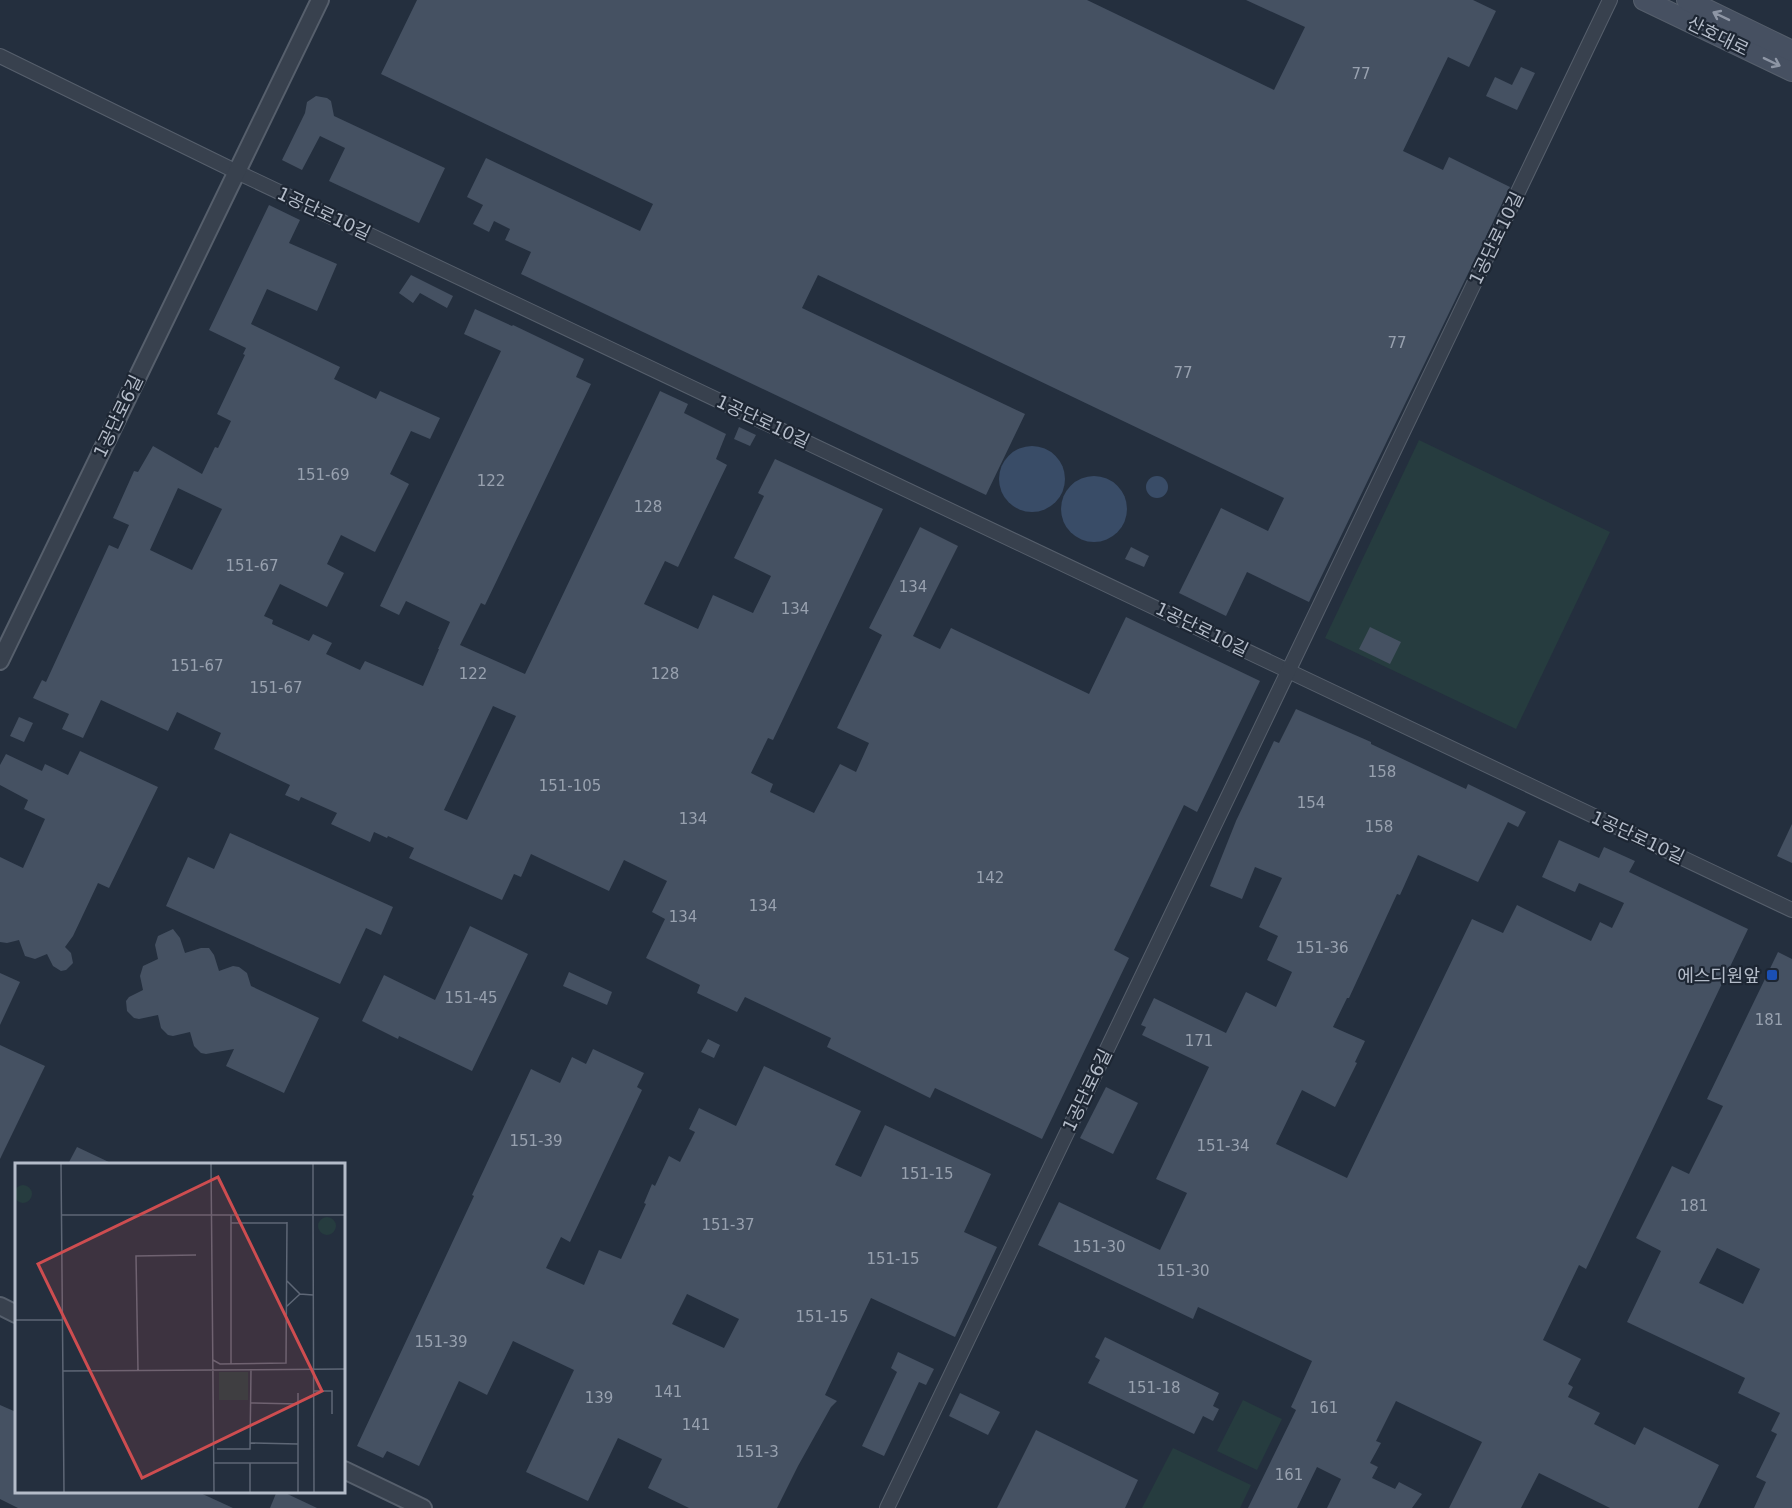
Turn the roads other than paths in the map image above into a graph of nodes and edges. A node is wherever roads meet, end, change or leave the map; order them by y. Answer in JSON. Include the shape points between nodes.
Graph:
{"nodes":[{"id":1,"x":320,"y":0,"type":"edge"},
{"id":2,"x":1610,"y":0,"type":"edge"},
{"id":3,"x":1644,"y":0,"type":"edge"},
{"id":4,"x":1687,"y":0,"type":"edge"},
{"id":5,"x":1792,"y":51,"type":"edge"},
{"id":6,"x":0,"y":56,"type":"edge"},
{"id":7,"x":1792,"y":71,"type":"edge"},
{"id":8,"x":237,"y":172,"type":"junction"},
{"id":9,"x":0,"y":661,"type":"edge"},
{"id":10,"x":1288,"y":672,"type":"junction"},
{"id":11,"x":1792,"y":910,"type":"edge"},
{"id":12,"x":0,"y":1306,"type":"edge"},
{"id":13,"x":15,"y":1314,"type":"edge"},
{"id":14,"x":345,"y":1470,"type":"edge"},
{"id":15,"x":423,"y":1508,"type":"edge"},
{"id":16,"x":887,"y":1508,"type":"edge"}],
"edges":[{"from":1,"to":8,"type":"street"},
{"from":2,"to":10,"type":"street","name":"1공단로10길"},
{"from":3,"to":7,"type":"main road","name":"산호대로","one_way":true},
{"from":5,"to":4,"type":"main road","name":"산호대로","one_way":true},
{"from":6,"to":8,"type":"street","name":"1공단로10길"},
{"from":8,"to":9,"type":"street","name":"1공단로6길"},
{"from":8,"to":10,"type":"street","name":"1공단로10길"},
{"from":10,"to":11,"type":"street","name":"1공단로10길"},
{"from":10,"to":16,"type":"street","name":"1공단로6길"},
{"from":12,"to":13,"type":"street"},
{"from":14,"to":15,"type":"street"}]}
